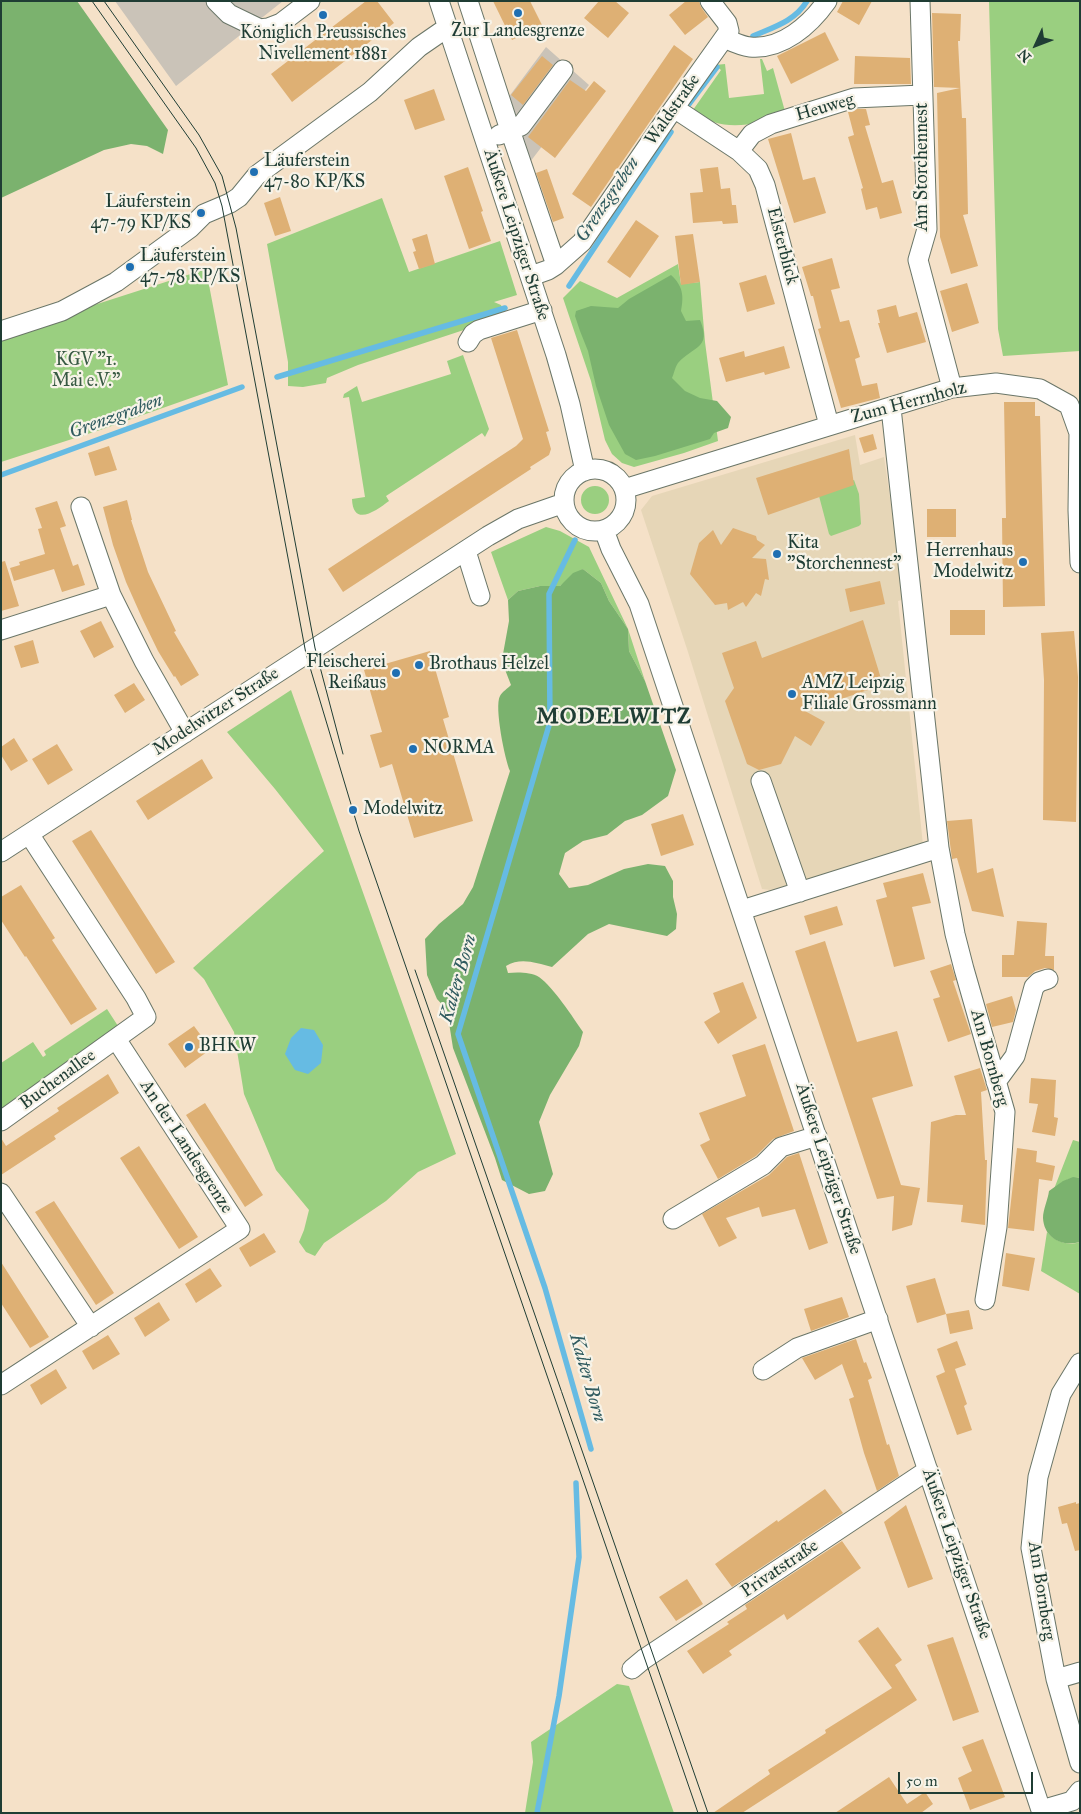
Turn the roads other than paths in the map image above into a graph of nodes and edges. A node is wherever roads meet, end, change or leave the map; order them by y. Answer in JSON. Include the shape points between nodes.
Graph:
{"nodes":[{"id":1,"x":216,"y":1,"type":"edge"},
{"id":2,"x":310,"y":1,"type":"edge"},
{"id":3,"x":439,"y":1,"type":"edge"},
{"id":4,"x":468,"y":1,"type":"edge"},
{"id":5,"x":710,"y":1,"type":"edge"},
{"id":6,"x":827,"y":1,"type":"edge"},
{"id":7,"x":920,"y":1,"type":"edge"},
{"id":8,"x":448,"y":27,"type":"junction"},
{"id":9,"x":724,"y":38,"type":"junction"},
{"id":10,"x":563,"y":70,"type":"dead end"},
{"id":11,"x":922,"y":95,"type":"junction"},
{"id":12,"x":674,"y":108,"type":"junction"},
{"id":13,"x":510,"y":130,"type":"junction"},
{"id":14,"x":485,"y":140,"type":"junction"},
{"id":15,"x":739,"y":150,"type":"junction"},
{"id":16,"x":556,"y":265,"type":"junction"},
{"id":17,"x":531,"y":276,"type":"junction"},
{"id":18,"x":542,"y":310,"type":"junction"},
{"id":19,"x":1,"y":332,"type":"edge"},
{"id":20,"x":468,"y":342,"type":"dead end"},
{"id":21,"x":952,"y":388,"type":"junction"},
{"id":22,"x":891,"y":408,"type":"junction"},
{"id":23,"x":829,"y":425,"type":"junction"},
{"id":24,"x":585,"y":470,"type":"junction"},
{"id":25,"x":624,"y":488,"type":"junction"},
{"id":26,"x":564,"y":503,"type":"junction"},
{"id":27,"x":81,"y":507,"type":"dead end"},
{"id":28,"x":604,"y":530,"type":"junction"},
{"id":29,"x":466,"y":551,"type":"junction"},
{"id":30,"x":1080,"y":563,"type":"edge"},
{"id":31,"x":111,"y":595,"type":"junction"},
{"id":32,"x":480,"y":596,"type":"dead end"},
{"id":33,"x":1,"y":630,"type":"edge"},
{"id":34,"x":185,"y":733,"type":"junction"},
{"id":35,"x":761,"y":781,"type":"dead end"},
{"id":36,"x":29,"y":834,"type":"junction"},
{"id":37,"x":940,"y":848,"type":"junction"},
{"id":38,"x":1,"y":852,"type":"edge"},
{"id":39,"x":800,"y":892,"type":"junction"},
{"id":40,"x":742,"y":910,"type":"junction"},
{"id":41,"x":1048,"y":979,"type":"dead end"},
{"id":42,"x":116,"y":1038,"type":"junction"},
{"id":43,"x":996,"y":1082,"type":"junction"},
{"id":44,"x":1,"y":1121,"type":"edge"},
{"id":45,"x":817,"y":1136,"type":"junction"},
{"id":46,"x":1,"y":1194,"type":"edge"},
{"id":47,"x":673,"y":1219,"type":"dead end"},
{"id":48,"x":985,"y":1300,"type":"dead end"},
{"id":49,"x":878,"y":1319,"type":"junction"},
{"id":50,"x":91,"y":1327,"type":"junction"},
{"id":51,"x":1080,"y":1363,"type":"edge"},
{"id":52,"x":763,"y":1370,"type":"dead end"},
{"id":53,"x":1,"y":1385,"type":"edge"},
{"id":54,"x":928,"y":1470,"type":"junction"},
{"id":55,"x":632,"y":1669,"type":"dead end"},
{"id":56,"x":1080,"y":1672,"type":"edge"},
{"id":57,"x":1056,"y":1679,"type":"junction"},
{"id":58,"x":1080,"y":1763,"type":"edge"},
{"id":59,"x":1077,"y":1798,"type":"edge"},
{"id":60,"x":1037,"y":1810,"type":"edge"}],
"edges":[{"from":1,"to":2,"type":"street","via":[[229,14],[260,29],[281,23]]},
{"from":3,"to":8,"type":"street","name":"Äußere Leipziger Straße"},
{"from":4,"to":13,"type":"street"},
{"from":5,"to":9,"type":"street","via":[[726,23],[729,31]]},
{"from":6,"to":9,"type":"street","via":[[811,21],[774,44],[751,47]]},
{"from":7,"to":11,"type":"street","name":"Am Storchennest"},
{"from":8,"to":14,"type":"street","name":"Äußere Leipziger Straße"},
{"from":8,"to":19,"type":"street","via":[[419,46],[370,92],[257,175],[239,197],[204,214],[190,228],[116,282],[62,311]]},
{"from":9,"to":12,"type":"street","name":"Waldstraße"},
{"from":10,"to":13,"type":"street","via":[[521,126]]},
{"from":11,"to":15,"type":"street","name":"Heuweg","via":[[854,98],[771,124],[752,134]]},
{"from":11,"to":21,"type":"street","name":"Am Storchennest","via":[[927,228],[918,260]]},
{"from":12,"to":15,"type":"street","name":"Elsterblick"},
{"from":12,"to":16,"type":"street","name":"Waldstraße","via":[[596,224],[582,242]]},
{"from":13,"to":14,"type":"street"},
{"from":13,"to":16,"type":"street"},
{"from":14,"to":17,"type":"street","name":"Äußere Leipziger Straße"},
{"from":15,"to":23,"type":"street","name":"Elsterblick","via":[[758,169],[765,185]]},
{"from":16,"to":17,"type":"street","name":"Waldstraße"},
{"from":17,"to":18,"type":"street","name":"Äußere Leipziger Straße"},
{"from":18,"to":20,"type":"street","via":[[479,330]]},
{"from":18,"to":24,"type":"street","name":"Äußere Leipziger Straße","via":[[570,404]]},
{"from":21,"to":22,"type":"street","name":"Zum Herrnholz"},
{"from":21,"to":30,"type":"street","name":"Zum Herrnholz","via":[[996,383],[1040,389],[1070,405],[1079,433]]},
{"from":22,"to":23,"type":"street","name":"Zum Herrnholz"},
{"from":22,"to":37,"type":"street","name":"Am Bornberg"},
{"from":23,"to":25,"type":"street","name":"Zum Herrnholz"},
{"from":24,"to":25,"type":"street","via":[[604,470],[619,480]]},
{"from":24,"to":26,"type":"street","via":[[569,483]]},
{"from":25,"to":28,"type":"street","via":[[625,508],[617,522]]},
{"from":26,"to":28,"type":"street","via":[[566,512],[578,526]]},
{"from":26,"to":29,"type":"street","name":"Modelwitzer Straße","via":[[510,522]]},
{"from":27,"to":31,"type":"street"},
{"from":28,"to":40,"type":"street","name":"Äußere Leipziger Straße","via":[[639,604]]},
{"from":29,"to":32,"type":"street"},
{"from":29,"to":34,"type":"street","name":"Modelwitzer Straße"},
{"from":31,"to":33,"type":"street"},
{"from":31,"to":34,"type":"street"},
{"from":34,"to":36,"type":"street","name":"Modelwitzer Straße"},
{"from":35,"to":39,"type":"street"},
{"from":36,"to":38,"type":"street","name":"Modelwitzer Straße"},
{"from":36,"to":42,"type":"street","via":[[146,1017]]},
{"from":37,"to":39,"type":"street"},
{"from":37,"to":43,"type":"street","name":"Am Bornberg","via":[[955,934]]},
{"from":39,"to":40,"type":"street"},
{"from":40,"to":45,"type":"street","name":"Äußere Leipziger Straße"},
{"from":41,"to":43,"type":"street","via":[[1034,987],[1015,1056]]},
{"from":42,"to":44,"type":"street","name":"Buchenallee"},
{"from":42,"to":50,"type":"street","name":"An der Landesgrenze","via":[[240,1230]]},
{"from":43,"to":48,"type":"street","name":"Am Bornberg","via":[[1005,1122],[997,1227]]},
{"from":45,"to":47,"type":"street","via":[[781,1147],[763,1165]]},
{"from":45,"to":49,"type":"street","name":"Äußere Leipziger Straße"},
{"from":46,"to":50,"type":"street"},
{"from":49,"to":52,"type":"street","via":[[798,1348]]},
{"from":49,"to":54,"type":"street","name":"Äußere Leipziger Straße"},
{"from":50,"to":53,"type":"street","name":"An der Landesgrenze"},
{"from":51,"to":57,"type":"street","name":"Am Bornberg","via":[[1061,1394],[1038,1477],[1030,1548]]},
{"from":54,"to":55,"type":"street","name":"Privatstraße"},
{"from":54,"to":60,"type":"street","name":"Äußere Leipziger Straße"},
{"from":56,"to":57,"type":"street"},
{"from":57,"to":58,"type":"street","name":"Am Bornberg"},
{"from":59,"to":60,"type":"street"}]}
